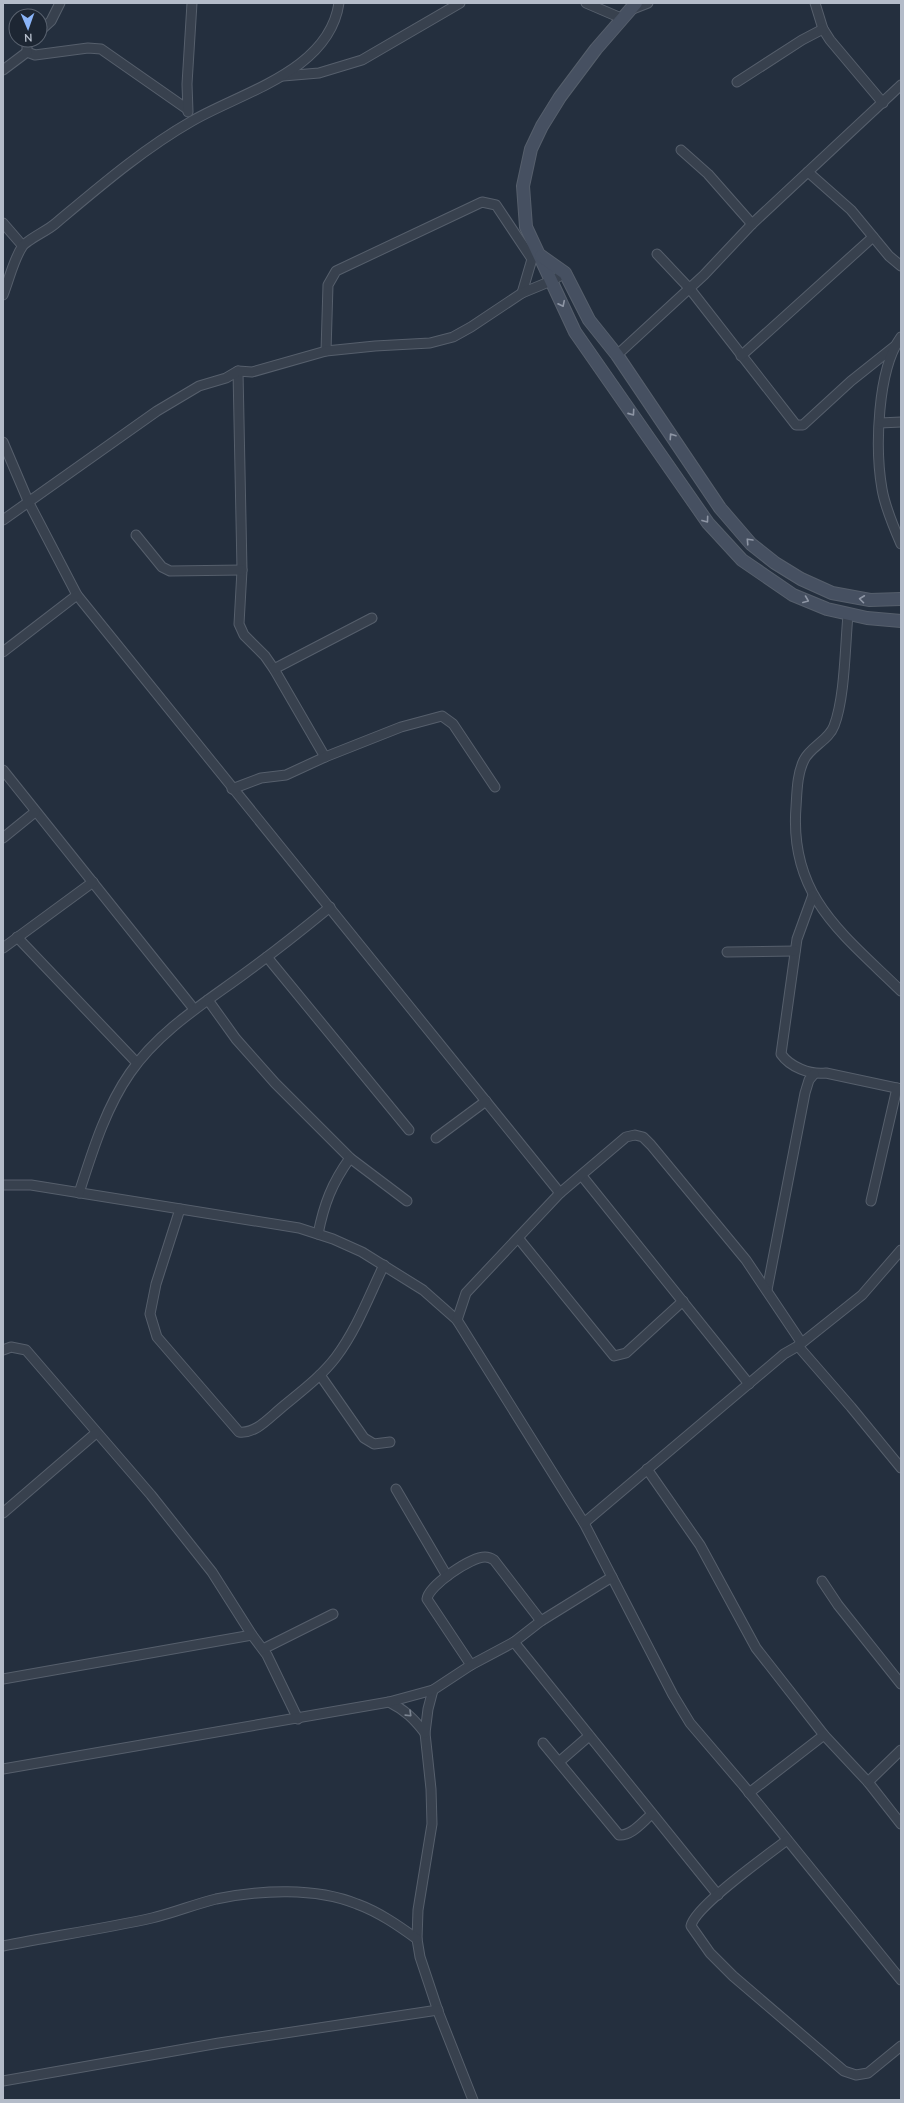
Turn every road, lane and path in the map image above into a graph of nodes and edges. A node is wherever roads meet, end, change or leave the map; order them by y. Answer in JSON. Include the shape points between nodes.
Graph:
{"nodes":[{"id":1,"x":60,"y":3,"type":"edge"},
{"id":2,"x":192,"y":3,"type":"edge"},
{"id":3,"x":339,"y":3,"type":"edge"},
{"id":4,"x":460,"y":3,"type":"edge"},
{"id":5,"x":586,"y":3,"type":"edge"},
{"id":6,"x":648,"y":3,"type":"edge"},
{"id":7,"x":815,"y":3,"type":"edge"},
{"id":8,"x":633,"y":6,"type":"edge"},
{"id":9,"x":621,"y":18,"type":"junction"},
{"id":10,"x":48,"y":24,"type":"edge"},
{"id":11,"x":823,"y":29,"type":"junction"},
{"id":12,"x":27,"y":48,"type":"edge"},
{"id":13,"x":27,"y":52,"type":"junction"},
{"id":14,"x":3,"y":70,"type":"edge"},
{"id":15,"x":283,"y":76,"type":"junction"},
{"id":16,"x":738,"y":82,"type":"dead end"},
{"id":17,"x":901,"y":85,"type":"edge"},
{"id":18,"x":883,"y":103,"type":"junction"},
{"id":19,"x":187,"y":109,"type":"junction"},
{"id":20,"x":192,"y":121,"type":"junction"},
{"id":21,"x":681,"y":150,"type":"dead end"},
{"id":22,"x":808,"y":172,"type":"junction"},
{"id":23,"x":3,"y":223,"type":"edge"},
{"id":24,"x":752,"y":224,"type":"junction"},
{"id":25,"x":873,"y":237,"type":"junction"},
{"id":26,"x":22,"y":245,"type":"junction"},
{"id":27,"x":658,"y":254,"type":"dead end"},
{"id":28,"x":540,"y":256,"type":"junction"},
{"id":29,"x":901,"y":266,"type":"edge"},
{"id":30,"x":565,"y":273,"type":"junction"},
{"id":31,"x":551,"y":281,"type":"junction"},
{"id":32,"x":690,"y":289,"type":"junction"},
{"id":33,"x":522,"y":293,"type":"junction"},
{"id":34,"x":3,"y":295,"type":"edge"},
{"id":35,"x":901,"y":337,"type":"edge"},
{"id":36,"x":895,"y":346,"type":"junction"},
{"id":37,"x":326,"y":351,"type":"junction"},
{"id":38,"x":617,"y":355,"type":"junction"},
{"id":39,"x":742,"y":356,"type":"junction"},
{"id":40,"x":238,"y":371,"type":"junction"},
{"id":41,"x":901,"y":422,"type":"edge"},
{"id":42,"x":880,"y":423,"type":"junction"},
{"id":43,"x":3,"y":442,"type":"edge"},
{"id":44,"x":29,"y":503,"type":"junction"},
{"id":45,"x":3,"y":520,"type":"edge"},
{"id":46,"x":136,"y":535,"type":"dead end"},
{"id":47,"x":901,"y":544,"type":"edge"},
{"id":48,"x":242,"y":570,"type":"junction"},
{"id":49,"x":77,"y":595,"type":"junction"},
{"id":50,"x":901,"y":599,"type":"edge"},
{"id":51,"x":848,"y":615,"type":"junction"},
{"id":52,"x":372,"y":618,"type":"dead end"},
{"id":53,"x":901,"y":621,"type":"edge"},
{"id":54,"x":3,"y":652,"type":"edge"},
{"id":55,"x":274,"y":669,"type":"junction"},
{"id":56,"x":325,"y":757,"type":"junction"},
{"id":57,"x":3,"y":770,"type":"edge"},
{"id":58,"x":495,"y":786,"type":"dead end"},
{"id":59,"x":232,"y":789,"type":"junction"},
{"id":60,"x":35,"y":812,"type":"junction"},
{"id":61,"x":3,"y":838,"type":"edge"},
{"id":62,"x":93,"y":882,"type":"junction"},
{"id":63,"x":812,"y":895,"type":"junction"},
{"id":64,"x":330,"y":907,"type":"junction"},
{"id":65,"x":17,"y":936,"type":"junction"},
{"id":66,"x":3,"y":948,"type":"edge"},
{"id":67,"x":795,"y":951,"type":"junction"},
{"id":68,"x":727,"y":952,"type":"dead end"},
{"id":69,"x":268,"y":957,"type":"junction"},
{"id":70,"x":901,"y":991,"type":"edge"},
{"id":71,"x":208,"y":1000,"type":"junction"},
{"id":72,"x":194,"y":1008,"type":"junction"},
{"id":73,"x":137,"y":1063,"type":"junction"},
{"id":74,"x":814,"y":1074,"type":"junction"},
{"id":75,"x":899,"y":1088,"type":"edge"},
{"id":76,"x":486,"y":1101,"type":"junction"},
{"id":77,"x":409,"y":1130,"type":"dead end"},
{"id":78,"x":436,"y":1138,"type":"dead end"},
{"id":79,"x":350,"y":1158,"type":"junction"},
{"id":80,"x":582,"y":1176,"type":"junction"},
{"id":81,"x":3,"y":1185,"type":"edge"},
{"id":82,"x":79,"y":1193,"type":"junction"},
{"id":83,"x":560,"y":1193,"type":"junction"},
{"id":84,"x":407,"y":1201,"type":"dead end"},
{"id":85,"x":871,"y":1201,"type":"dead end"},
{"id":86,"x":180,"y":1209,"type":"junction"},
{"id":87,"x":318,"y":1234,"type":"junction"},
{"id":88,"x":519,"y":1239,"type":"junction"},
{"id":89,"x":901,"y":1250,"type":"edge"},
{"id":90,"x":384,"y":1265,"type":"junction"},
{"id":91,"x":767,"y":1290,"type":"junction"},
{"id":92,"x":683,"y":1301,"type":"junction"},
{"id":93,"x":456,"y":1320,"type":"junction"},
{"id":94,"x":800,"y":1344,"type":"junction"},
{"id":95,"x":3,"y":1350,"type":"edge"},
{"id":96,"x":320,"y":1375,"type":"junction"},
{"id":97,"x":749,"y":1384,"type":"junction"},
{"id":98,"x":96,"y":1433,"type":"junction"},
{"id":99,"x":390,"y":1442,"type":"dead end"},
{"id":100,"x":901,"y":1468,"type":"edge"},
{"id":101,"x":647,"y":1469,"type":"junction"},
{"id":102,"x":396,"y":1490,"type":"dead end"},
{"id":103,"x":3,"y":1513,"type":"edge"},
{"id":104,"x":584,"y":1523,"type":"junction"},
{"id":105,"x":447,"y":1576,"type":"junction"},
{"id":106,"x":612,"y":1577,"type":"junction"},
{"id":107,"x":822,"y":1581,"type":"dead end"},
{"id":108,"x":332,"y":1614,"type":"dead end"},
{"id":109,"x":541,"y":1621,"type":"junction"},
{"id":110,"x":252,"y":1635,"type":"junction"},
{"id":111,"x":514,"y":1642,"type":"junction"},
{"id":112,"x":263,"y":1650,"type":"junction"},
{"id":113,"x":472,"y":1665,"type":"junction"},
{"id":114,"x":3,"y":1678,"type":"edge"},
{"id":115,"x":901,"y":1684,"type":"edge"},
{"id":116,"x":433,"y":1690,"type":"junction"},
{"id":117,"x":389,"y":1702,"type":"junction"},
{"id":118,"x":298,"y":1718,"type":"junction"},
{"id":119,"x":424,"y":1733,"type":"junction"},
{"id":120,"x":824,"y":1735,"type":"junction"},
{"id":121,"x":589,"y":1736,"type":"junction"},
{"id":122,"x":543,"y":1743,"type":"dead end"},
{"id":123,"x":901,"y":1750,"type":"edge"},
{"id":124,"x":558,"y":1762,"type":"junction"},
{"id":125,"x":3,"y":1769,"type":"edge"},
{"id":126,"x":868,"y":1782,"type":"junction"},
{"id":127,"x":749,"y":1793,"type":"junction"},
{"id":128,"x":652,"y":1814,"type":"junction"},
{"id":129,"x":901,"y":1824,"type":"edge"},
{"id":130,"x":787,"y":1840,"type":"junction"},
{"id":131,"x":718,"y":1895,"type":"junction"},
{"id":132,"x":417,"y":1939,"type":"junction"},
{"id":133,"x":3,"y":1946,"type":"edge"},
{"id":134,"x":901,"y":1980,"type":"edge"},
{"id":135,"x":438,"y":2010,"type":"junction"},
{"id":136,"x":901,"y":2046,"type":"edge"},
{"id":137,"x":3,"y":2081,"type":"edge"},
{"id":138,"x":473,"y":2100,"type":"edge"}],
"edges":[{"from":1,"to":10,"type":"street"},
{"from":2,"to":19,"type":"street"},
{"from":3,"to":15,"type":"street","via":[[338,12],[325,38],[307,58]]},
{"from":4,"to":15,"type":"street","via":[[362,60],[319,73]]},
{"from":5,"to":9,"type":"street"},
{"from":6,"to":8,"type":"street"},
{"from":7,"to":11,"type":"street"},
{"from":8,"to":9,"type":"main road"},
{"from":9,"to":28,"type":"main road","via":[[560,98],[531,149],[523,186],[526,228]]},
{"from":11,"to":16,"type":"street"},
{"from":11,"to":18,"type":"street"},
{"from":12,"to":13,"type":"street"},
{"from":13,"to":14,"type":"street"},
{"from":13,"to":19,"type":"street","via":[[35,55],[88,48],[101,49]]},
{"from":15,"to":20,"type":"street"},
{"from":17,"to":18,"type":"street"},
{"from":18,"to":22,"type":"street"},
{"from":19,"to":20,"type":"street"},
{"from":20,"to":26,"type":"street","via":[[140,155],[50,229]]},
{"from":21,"to":24,"type":"street","via":[[708,174]]},
{"from":22,"to":24,"type":"street"},
{"from":22,"to":25,"type":"street","via":[[851,210]]},
{"from":23,"to":26,"type":"street"},
{"from":24,"to":32,"type":"street"},
{"from":25,"to":29,"type":"street"},
{"from":25,"to":39,"type":"street"},
{"from":26,"to":34,"type":"street"},
{"from":27,"to":32,"type":"street"},
{"from":28,"to":30,"type":"main road"},
{"from":28,"to":31,"type":"main road"},
{"from":30,"to":31,"type":"street"},
{"from":30,"to":38,"type":"main road","via":[[589,320]]},
{"from":31,"to":33,"type":"street"},
{"from":31,"to":51,"type":"main road","one_way":true,"via":[[575,332],[708,523],[742,560],[769,580],[794,595]]},
{"from":32,"to":38,"type":"street"},
{"from":32,"to":39,"type":"street"},
{"from":33,"to":37,"type":"street","via":[[471,328],[453,337],[430,343]]},
{"from":33,"to":37,"type":"street","via":[[532,259],[496,205],[482,202],[336,271],[328,285]]},
{"from":35,"to":36,"type":"street"},
{"from":36,"to":39,"type":"street","via":[[800,426],[796,425]]},
{"from":36,"to":42,"type":"street","via":[[885,375]]},
{"from":37,"to":40,"type":"street","via":[[252,372]]},
{"from":50,"to":38,"type":"main road","one_way":true,"via":[[870,600],[832,593],[801,579],[751,544],[720,508]]},
{"from":40,"to":44,"type":"street","via":[[226,378],[199,386],[157,411]]},
{"from":40,"to":48,"type":"street"},
{"from":41,"to":42,"type":"street"},
{"from":42,"to":47,"type":"street","via":[[878,447],[882,491]]},
{"from":43,"to":44,"type":"street"},
{"from":44,"to":45,"type":"street"},
{"from":44,"to":49,"type":"street"},
{"from":46,"to":48,"type":"street","via":[[162,567],[170,571]]},
{"from":48,"to":55,"type":"street","via":[[239,624],[244,635]]},
{"from":49,"to":54,"type":"street"},
{"from":49,"to":59,"type":"street"},
{"from":51,"to":53,"type":"main road"},
{"from":51,"to":63,"type":"street","via":[[840,698],[834,728],[804,759],[798,783],[795,819],[800,864]]},
{"from":52,"to":55,"type":"street"},
{"from":55,"to":56,"type":"street"},
{"from":56,"to":58,"type":"street","via":[[400,727],[442,716],[453,724]]},
{"from":56,"to":59,"type":"street","via":[[286,775],[261,778]]},
{"from":57,"to":60,"type":"street"},
{"from":59,"to":64,"type":"street"},
{"from":60,"to":61,"type":"street"},
{"from":60,"to":62,"type":"street"},
{"from":62,"to":65,"type":"street"},
{"from":62,"to":72,"type":"street"},
{"from":63,"to":67,"type":"street"},
{"from":63,"to":70,"type":"street","via":[[829,920]]},
{"from":64,"to":69,"type":"street"},
{"from":64,"to":76,"type":"street"},
{"from":65,"to":66,"type":"street"},
{"from":65,"to":73,"type":"street"},
{"from":67,"to":68,"type":"street"},
{"from":67,"to":74,"type":"street","via":[[781,1054],[786,1061]]},
{"from":69,"to":71,"type":"street"},
{"from":69,"to":77,"type":"street"},
{"from":71,"to":72,"type":"street"},
{"from":71,"to":79,"type":"street","via":[[236,1039],[275,1083]]},
{"from":72,"to":73,"type":"street"},
{"from":73,"to":82,"type":"street","via":[[115,1098],[91,1154]]},
{"from":74,"to":75,"type":"street","via":[[826,1073]]},
{"from":74,"to":91,"type":"street","via":[[805,1093]]},
{"from":75,"to":85,"type":"street"},
{"from":76,"to":78,"type":"street"},
{"from":76,"to":83,"type":"street"},
{"from":79,"to":84,"type":"street"},
{"from":79,"to":87,"type":"street","via":[[331,1188],[322,1211]]},
{"from":80,"to":83,"type":"street"},
{"from":80,"to":91,"type":"street","via":[[626,1137],[643,1137],[683,1182]]},
{"from":80,"to":92,"type":"street"},
{"from":81,"to":82,"type":"street","via":[[31,1185]]},
{"from":82,"to":86,"type":"street"},
{"from":83,"to":88,"type":"street"},
{"from":86,"to":87,"type":"street","via":[[300,1228]]},
{"from":86,"to":96,"type":"street","via":[[156,1284],[150,1314],[157,1337],[195,1383],[239,1432],[245,1433],[266,1421]]},
{"from":87,"to":90,"type":"street","via":[[362,1252]]},
{"from":88,"to":92,"type":"street","via":[[614,1356],[626,1354]]},
{"from":88,"to":93,"type":"street","via":[[466,1293]]},
{"from":89,"to":94,"type":"street","via":[[862,1295]]},
{"from":90,"to":93,"type":"street","via":[[423,1290]]},
{"from":90,"to":96,"type":"street","via":[[350,1336]]},
{"from":91,"to":94,"type":"street"},
{"from":92,"to":97,"type":"street"},
{"from":93,"to":104,"type":"street"},
{"from":94,"to":97,"type":"street","via":[[784,1354]]},
{"from":94,"to":100,"type":"street"},
{"from":95,"to":98,"type":"street","via":[[11,1347],[26,1350]]},
{"from":96,"to":99,"type":"street","via":[[364,1438],[374,1444]]},
{"from":97,"to":101,"type":"street"},
{"from":98,"to":103,"type":"street"},
{"from":98,"to":110,"type":"street","via":[[151,1495],[212,1572]]},
{"from":101,"to":104,"type":"street"},
{"from":101,"to":120,"type":"street","via":[[700,1545],[756,1648]]},
{"from":102,"to":105,"type":"street"},
{"from":104,"to":106,"type":"street"},
{"from":105,"to":109,"type":"street","via":[[480,1557],[488,1556],[494,1560]]},
{"from":105,"to":113,"type":"street","via":[[428,1593],[427,1599]]},
{"from":106,"to":109,"type":"street"},
{"from":106,"to":127,"type":"street","via":[[690,1723]]},
{"from":107,"to":115,"type":"street"},
{"from":108,"to":112,"type":"street"},
{"from":109,"to":111,"type":"street"},
{"from":110,"to":112,"type":"street"},
{"from":110,"to":114,"type":"street"},
{"from":111,"to":113,"type":"street"},
{"from":111,"to":121,"type":"street"},
{"from":112,"to":118,"type":"street"},
{"from":113,"to":116,"type":"street"},
{"from":116,"to":117,"type":"street"},
{"from":116,"to":119,"type":"street"},
{"from":117,"to":118,"type":"street"},
{"from":117,"to":119,"type":"street","one_way":true,"via":[[412,1716]]},
{"from":118,"to":125,"type":"street"},
{"from":119,"to":132,"type":"street","via":[[432,1796],[432,1824],[418,1910]]},
{"from":120,"to":126,"type":"street"},
{"from":120,"to":127,"type":"street"},
{"from":121,"to":124,"type":"street"},
{"from":121,"to":128,"type":"street"},
{"from":122,"to":124,"type":"street"},
{"from":123,"to":126,"type":"street"},
{"from":124,"to":128,"type":"street","via":[[619,1835],[630,1832]]},
{"from":126,"to":129,"type":"street"},
{"from":127,"to":130,"type":"street"},
{"from":128,"to":131,"type":"street"},
{"from":130,"to":131,"type":"street"},
{"from":130,"to":134,"type":"street"},
{"from":131,"to":136,"type":"street","via":[[692,1919],[691,1926],[710,1953],[733,1976],[844,2071],[856,2075],[868,2073]]},
{"from":132,"to":133,"type":"street","via":[[384,1917],[357,1904],[324,1895],[292,1893],[217,1899],[139,1921]]},
{"from":132,"to":135,"type":"street","via":[[420,1957]]},
{"from":135,"to":137,"type":"street","via":[[219,2043]]},
{"from":135,"to":138,"type":"street"}]}
